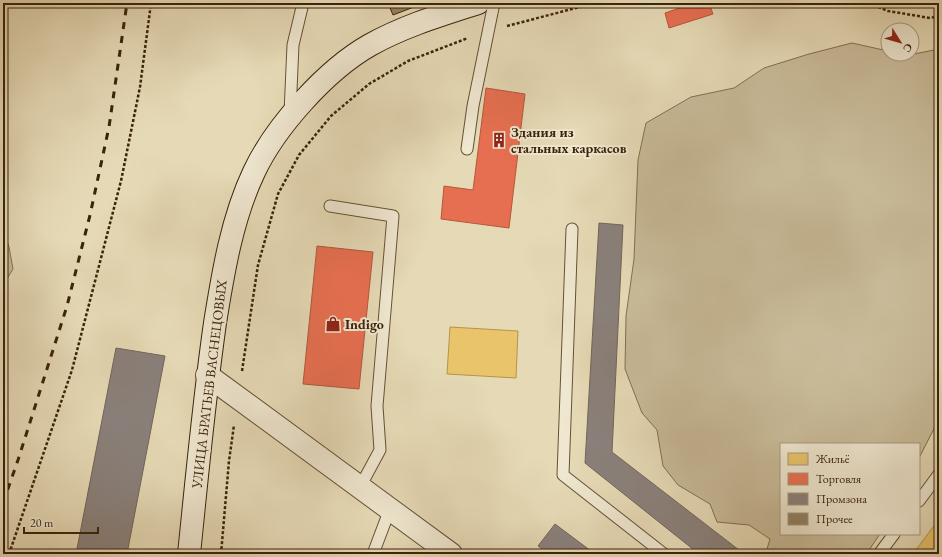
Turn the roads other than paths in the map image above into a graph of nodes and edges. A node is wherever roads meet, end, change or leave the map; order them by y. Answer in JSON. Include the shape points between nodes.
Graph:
{"nodes":[{"id":1,"x":303,"y":3,"type":"edge"},
{"id":2,"x":478,"y":3,"type":"edge"},
{"id":3,"x":494,"y":3,"type":"edge"},
{"id":4,"x":289,"y":117,"type":"junction"},
{"id":5,"x":467,"y":149,"type":"dead end"},
{"id":6,"x":330,"y":206,"type":"dead end"},
{"id":7,"x":572,"y":229,"type":"dead end"},
{"id":8,"x":207,"y":375,"type":"junction"},
{"id":9,"x":939,"y":474,"type":"edge"},
{"id":10,"x":360,"y":487,"type":"junction"},
{"id":11,"x":920,"y":500,"type":"edge"},
{"id":12,"x":390,"y":509,"type":"junction"},
{"id":13,"x":893,"y":535,"type":"edge"},
{"id":14,"x":189,"y":554,"type":"edge"},
{"id":15,"x":373,"y":554,"type":"edge"},
{"id":16,"x":451,"y":554,"type":"edge"},
{"id":17,"x":664,"y":554,"type":"edge"},
{"id":18,"x":879,"y":554,"type":"edge"}],
"edges":[{"from":1,"to":4,"type":"lane","via":[[293,45]]},
{"from":2,"to":4,"type":"main road","name":"УЛИЦА БРАТЬЕВ ВАСНЕЦОВЫХ","via":[[404,28],[369,46],[342,64]]},
{"from":3,"to":5,"type":"lane"},
{"from":4,"to":8,"type":"main road","name":"УЛИЦА БРАТЬЕВ ВАСНЕЦОВЫХ","via":[[267,146],[253,172],[243,199],[222,278]]},
{"from":6,"to":10,"type":"lane","via":[[393,216],[377,406],[380,450]]},
{"from":7,"to":17,"type":"lane","via":[[563,475]]},
{"from":8,"to":10,"type":"main road"},
{"from":8,"to":14,"type":"main road","name":"УЛИЦА БРАТЬЕВ ВАСНЕЦОВЫХ"},
{"from":9,"to":11,"type":"lane"},
{"from":10,"to":12,"type":"main road"},
{"from":12,"to":15,"type":"lane"},
{"from":12,"to":16,"type":"main road"},
{"from":13,"to":18,"type":"lane"}]}
